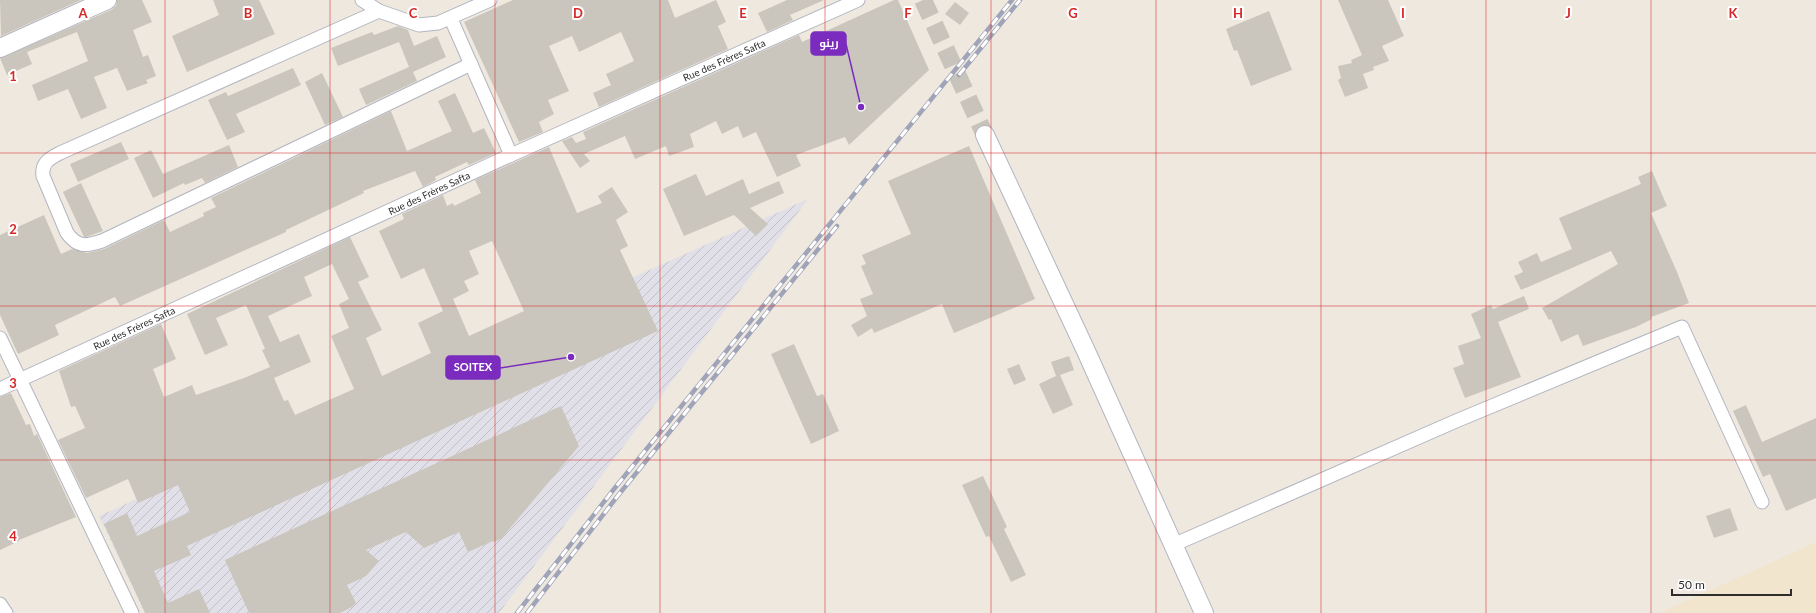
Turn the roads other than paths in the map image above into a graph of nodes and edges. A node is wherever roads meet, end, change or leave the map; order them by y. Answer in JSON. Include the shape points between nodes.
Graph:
{"nodes":[{"id":1,"x":107,"y":0,"type":"edge"},
{"id":2,"x":362,"y":0,"type":"edge"},
{"id":3,"x":490,"y":0,"type":"edge"},
{"id":4,"x":858,"y":0,"type":"edge"},
{"id":5,"x":379,"y":11,"type":"junction"},
{"id":6,"x":451,"y":18,"type":"junction"},
{"id":7,"x":0,"y":48,"type":"edge"},
{"id":8,"x":471,"y":64,"type":"junction"},
{"id":9,"x":985,"y":135,"type":"tunnel mouth"},
{"id":10,"x":511,"y":155,"type":"junction"},
{"id":11,"x":0,"y":338,"type":"edge"},
{"id":12,"x":19,"y":380,"type":"junction"},
{"id":13,"x":0,"y":389,"type":"edge"},
{"id":14,"x":1762,"y":502,"type":"dead end"},
{"id":15,"x":1173,"y":545,"type":"junction"},
{"id":16,"x":0,"y":604,"type":"edge"},
{"id":17,"x":6,"y":613,"type":"edge"},
{"id":18,"x":132,"y":613,"type":"edge"},
{"id":19,"x":1204,"y":613,"type":"edge"}],
"edges":[{"from":1,"to":7,"type":"main road"},
{"from":2,"to":5,"type":"street"},
{"from":3,"to":6,"type":"street"},
{"from":4,"to":10,"type":"street","name":"Rue des Frères Safta"},
{"from":5,"to":6,"type":"street","via":[[419,25],[430,25]]},
{"from":5,"to":8,"type":"street","via":[[46,161],[42,170],[43,176],[72,241],[90,245],[102,241]]},
{"from":6,"to":8,"type":"street"},
{"from":8,"to":10,"type":"street"},
{"from":9,"to":15,"type":"main road"},
{"from":10,"to":12,"type":"street","name":"Rue des Frères Safta"},
{"from":11,"to":12,"type":"street"},
{"from":12,"to":13,"type":"street","name":"Rue des Frères Safta"},
{"from":12,"to":18,"type":"street"},
{"from":14,"to":15,"type":"street","via":[[1682,327],[1456,421]]},
{"from":15,"to":19,"type":"main road"},
{"from":16,"to":17,"type":"street"}]}
